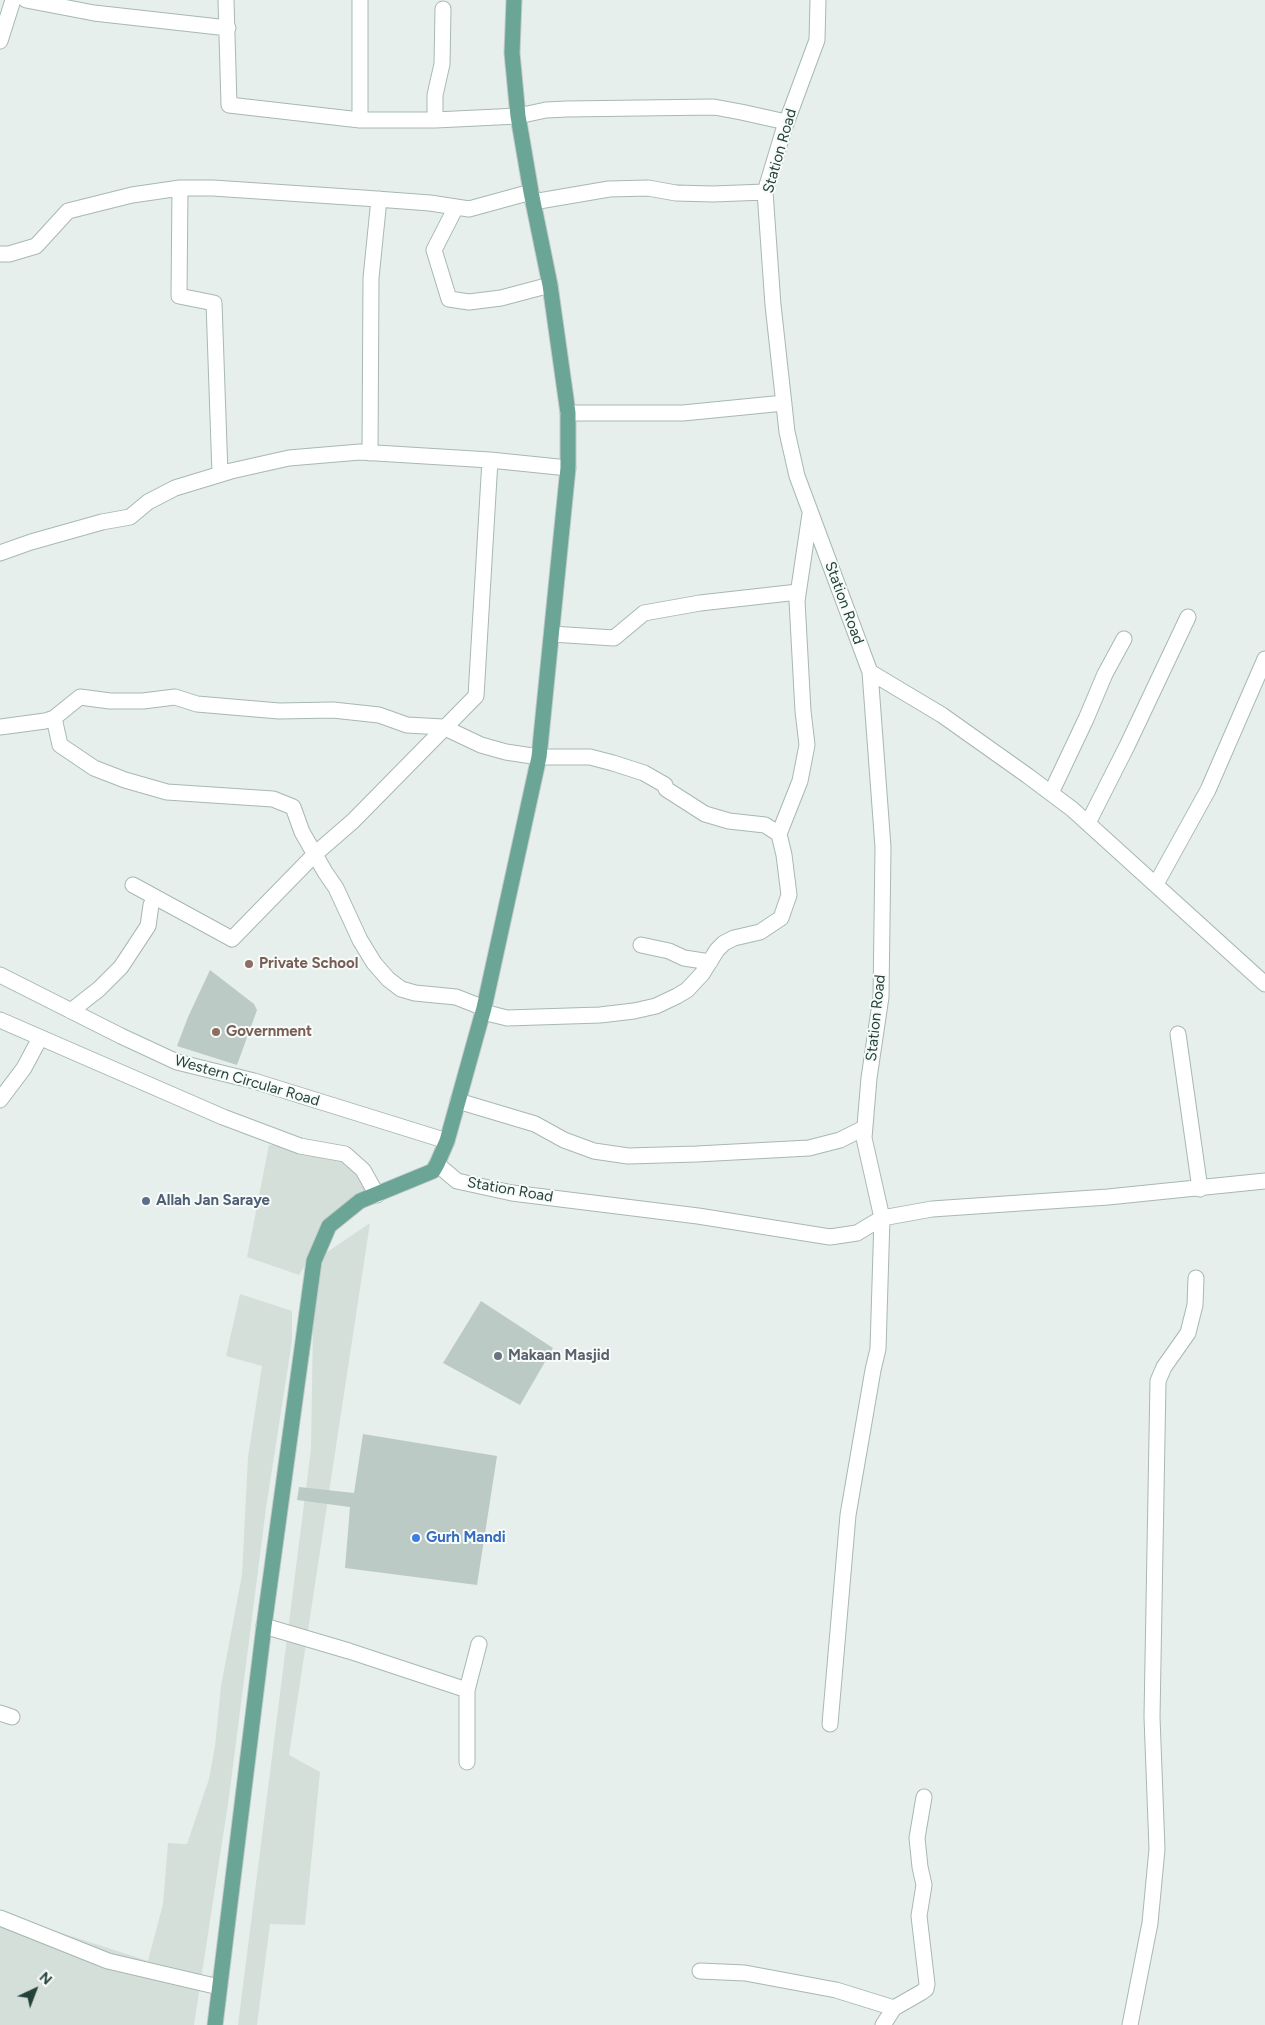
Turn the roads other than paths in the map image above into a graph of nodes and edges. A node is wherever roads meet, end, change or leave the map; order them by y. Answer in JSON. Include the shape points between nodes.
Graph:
{"nodes":[{"id":1,"x":14,"y":0,"type":"edge"},
{"id":2,"x":26,"y":0,"type":"edge"},
{"id":3,"x":226,"y":0,"type":"edge"},
{"id":4,"x":360,"y":0,"type":"edge"},
{"id":5,"x":514,"y":0,"type":"edge"},
{"id":6,"x":818,"y":0,"type":"edge"},
{"id":7,"x":443,"y":9,"type":"dead end"},
{"id":8,"x":228,"y":28,"type":"junction"},
{"id":9,"x":0,"y":41,"type":"edge"},
{"id":10,"x":518,"y":116,"type":"junction"},
{"id":11,"x":360,"y":120,"type":"junction"},
{"id":12,"x":435,"y":120,"type":"junction"},
{"id":13,"x":786,"y":122,"type":"junction"},
{"id":14,"x":180,"y":188,"type":"junction"},
{"id":15,"x":765,"y":192,"type":"junction"},
{"id":16,"x":532,"y":197,"type":"junction"},
{"id":17,"x":379,"y":199,"type":"junction"},
{"id":18,"x":456,"y":207,"type":"junction"},
{"id":19,"x":0,"y":254,"type":"edge"},
{"id":20,"x":550,"y":285,"type":"junction"},
{"id":21,"x":784,"y":403,"type":"junction"},
{"id":22,"x":568,"y":413,"type":"junction"},
{"id":23,"x":370,"y":453,"type":"junction"},
{"id":24,"x":490,"y":460,"type":"junction"},
{"id":25,"x":568,"y":468,"type":"junction"},
{"id":26,"x":220,"y":474,"type":"junction"},
{"id":27,"x":810,"y":511,"type":"junction"},
{"id":28,"x":0,"y":553,"type":"edge"},
{"id":29,"x":798,"y":592,"type":"junction"},
{"id":30,"x":1188,"y":617,"type":"dead end"},
{"id":31,"x":552,"y":634,"type":"junction"},
{"id":32,"x":1124,"y":638,"type":"dead end"},
{"id":33,"x":1265,"y":659,"type":"edge"},
{"id":34,"x":870,"y":672,"type":"junction"},
{"id":35,"x":54,"y":718,"type":"junction"},
{"id":36,"x":0,"y":727,"type":"edge"},
{"id":37,"x":443,"y":727,"type":"junction"},
{"id":38,"x":539,"y":757,"type":"junction"},
{"id":39,"x":1051,"y":793,"type":"junction"},
{"id":40,"x":1088,"y":824,"type":"junction"},
{"id":41,"x":778,"y":834,"type":"junction"},
{"id":42,"x":315,"y":854,"type":"junction"},
{"id":43,"x":1156,"y":884,"type":"junction"},
{"id":44,"x":133,"y":885,"type":"dead end"},
{"id":45,"x":156,"y":897,"type":"junction"},
{"id":46,"x":642,"y":945,"type":"dead end"},
{"id":47,"x":710,"y":962,"type":"junction"},
{"id":48,"x":0,"y":975,"type":"edge"},
{"id":49,"x":1265,"y":984,"type":"edge"},
{"id":50,"x":483,"y":1010,"type":"junction"},
{"id":51,"x":71,"y":1011,"type":"junction"},
{"id":52,"x":0,"y":1020,"type":"edge"},
{"id":53,"x":1178,"y":1034,"type":"dead end"},
{"id":54,"x":40,"y":1038,"type":"junction"},
{"id":55,"x":0,"y":1100,"type":"edge"},
{"id":56,"x":458,"y":1101,"type":"junction"},
{"id":57,"x":864,"y":1128,"type":"junction"},
{"id":58,"x":447,"y":1141,"type":"junction"},
{"id":59,"x":437,"y":1164,"type":"junction"},
{"id":60,"x":1265,"y":1181,"type":"edge"},
{"id":61,"x":1200,"y":1189,"type":"junction"},
{"id":62,"x":376,"y":1195,"type":"junction"},
{"id":63,"x":882,"y":1218,"type":"junction"},
{"id":64,"x":1196,"y":1278,"type":"dead end"},
{"id":65,"x":264,"y":1626,"type":"junction"},
{"id":66,"x":479,"y":1644,"type":"dead end"},
{"id":67,"x":467,"y":1690,"type":"junction"},
{"id":68,"x":830,"y":1724,"type":"dead end"},
{"id":69,"x":467,"y":1762,"type":"dead end"},
{"id":70,"x":924,"y":1797,"type":"dead end"},
{"id":71,"x":0,"y":1918,"type":"edge"},
{"id":72,"x":700,"y":1971,"type":"dead end"},
{"id":73,"x":219,"y":1986,"type":"junction"},
{"id":74,"x":894,"y":2008,"type":"junction"},
{"id":75,"x":214,"y":2025,"type":"edge"},
{"id":76,"x":883,"y":2025,"type":"edge"},
{"id":77,"x":1130,"y":2025,"type":"edge"}],
"edges":[{"from":1,"to":9,"type":"street"},
{"from":2,"to":8,"type":"street","via":[[94,13]]},
{"from":3,"to":8,"type":"street"},
{"from":4,"to":11,"type":"street"},
{"from":5,"to":10,"type":"main road","via":[[512,53]]},
{"from":6,"to":13,"type":"street","name":"Station Road","via":[[817,40]]},
{"from":7,"to":12,"type":"street","via":[[442,64],[435,95]]},
{"from":8,"to":11,"type":"street","via":[[229,106]]},
{"from":10,"to":12,"type":"street"},
{"from":10,"to":13,"type":"street","via":[[567,109],[714,108]]},
{"from":10,"to":16,"type":"main road"},
{"from":11,"to":12,"type":"street"},
{"from":13,"to":15,"type":"street","name":"Station Road"},
{"from":14,"to":17,"type":"street"},
{"from":14,"to":19,"type":"street","via":[[132,195],[68,211],[36,246]]},
{"from":14,"to":26,"type":"street","via":[[179,296],[214,303]]},
{"from":15,"to":16,"type":"street","via":[[676,193],[648,188]]},
{"from":15,"to":21,"type":"street","name":"Station Road"},
{"from":16,"to":18,"type":"street","via":[[469,209]]},
{"from":16,"to":20,"type":"main road"},
{"from":17,"to":18,"type":"street"},
{"from":17,"to":23,"type":"street","via":[[371,278]]},
{"from":18,"to":20,"type":"street","via":[[434,250],[449,299],[469,302],[501,298]]},
{"from":20,"to":22,"type":"main road"},
{"from":21,"to":22,"type":"street","via":[[683,413]]},
{"from":21,"to":27,"type":"street","name":"Station Road","via":[[797,476]]},
{"from":22,"to":25,"type":"main road"},
{"from":23,"to":24,"type":"street"},
{"from":23,"to":26,"type":"street","via":[[289,458]]},
{"from":24,"to":25,"type":"street"},
{"from":24,"to":37,"type":"street","via":[[476,696]]},
{"from":25,"to":31,"type":"main road"},
{"from":26,"to":28,"type":"street","via":[[175,488],[148,502],[130,517],[102,522]]},
{"from":27,"to":29,"type":"street"},
{"from":27,"to":34,"type":"street","name":"Station Road"},
{"from":29,"to":31,"type":"street","via":[[644,613],[614,638]]},
{"from":29,"to":41,"type":"street","via":[[807,745],[800,781]]},
{"from":30,"to":40,"type":"street"},
{"from":31,"to":38,"type":"main road"},
{"from":32,"to":39,"type":"street"},
{"from":33,"to":43,"type":"street","via":[[1208,790]]},
{"from":34,"to":39,"type":"street","via":[[942,715]]},
{"from":34,"to":57,"type":"street","name":"Station Road","via":[[883,847],[881,997]]},
{"from":35,"to":36,"type":"street"},
{"from":35,"to":37,"type":"street","via":[[80,697],[110,701],[175,697],[196,704],[379,715],[407,725]]},
{"from":35,"to":42,"type":"street","via":[[60,745],[94,768],[125,780],[166,792],[273,799],[293,807]]},
{"from":37,"to":38,"type":"street","via":[[481,745]]},
{"from":37,"to":42,"type":"street","via":[[353,821]]},
{"from":38,"to":41,"type":"street","via":[[590,757],[630,768],[665,785],[666,789],[705,814],[764,825]]},
{"from":38,"to":50,"type":"main road"},
{"from":39,"to":40,"type":"street"},
{"from":40,"to":43,"type":"street"},
{"from":41,"to":47,"type":"street","via":[[789,895],[781,918],[760,932],[724,943]]},
{"from":42,"to":45,"type":"street","via":[[232,938]]},
{"from":42,"to":50,"type":"street","via":[[336,888],[360,940],[388,980],[401,989],[456,997]]},
{"from":43,"to":49,"type":"street"},
{"from":44,"to":45,"type":"street"},
{"from":45,"to":51,"type":"street","via":[[148,926],[121,968]]},
{"from":46,"to":47,"type":"street"},
{"from":47,"to":50,"type":"street","via":[[686,990],[656,1006],[600,1015],[527,1018],[507,1018]]},
{"from":48,"to":51,"type":"street","name":"Western Circular Road"},
{"from":50,"to":56,"type":"main road"},
{"from":51,"to":58,"type":"street","name":"Western Circular Road","via":[[177,1062]]},
{"from":52,"to":54,"type":"street"},
{"from":53,"to":61,"type":"street"},
{"from":54,"to":55,"type":"street","via":[[24,1068]]},
{"from":54,"to":62,"type":"street","via":[[231,1120],[300,1146],[345,1154],[363,1170]]},
{"from":56,"to":57,"type":"street","via":[[535,1124],[594,1151],[628,1156],[809,1148],[840,1140]]},
{"from":56,"to":58,"type":"main road"},
{"from":57,"to":63,"type":"street","name":"Station Road"},
{"from":58,"to":59,"type":"main road"},
{"from":59,"to":62,"type":"main road","via":[[433,1171]]},
{"from":59,"to":63,"type":"street","name":"Station Road","via":[[457,1181],[512,1193],[698,1216],[830,1237],[857,1233]]},
{"from":60,"to":61,"type":"street","name":"Station Road"},
{"from":61,"to":63,"type":"street","name":"Station Road","via":[[932,1209]]},
{"from":62,"to":65,"type":"main road","via":[[360,1202],[328,1226],[314,1261]]},
{"from":63,"to":68,"type":"street","via":[[878,1349],[848,1515]]},
{"from":64,"to":77,"type":"street","via":[[1195,1305],[1188,1333],[1158,1381],[1152,1717],[1157,1849],[1150,1923]]},
{"from":65,"to":67,"type":"street"},
{"from":65,"to":73,"type":"main road"},
{"from":66,"to":67,"type":"street"},
{"from":67,"to":69,"type":"street"},
{"from":70,"to":74,"type":"street","via":[[917,1838],[924,1885],[919,1916],[927,1984],[922,1992]]},
{"from":71,"to":73,"type":"street","via":[[108,1961]]},
{"from":72,"to":74,"type":"street","via":[[746,1973],[836,1990]]},
{"from":73,"to":75,"type":"main road"},
{"from":74,"to":76,"type":"street"}]}
